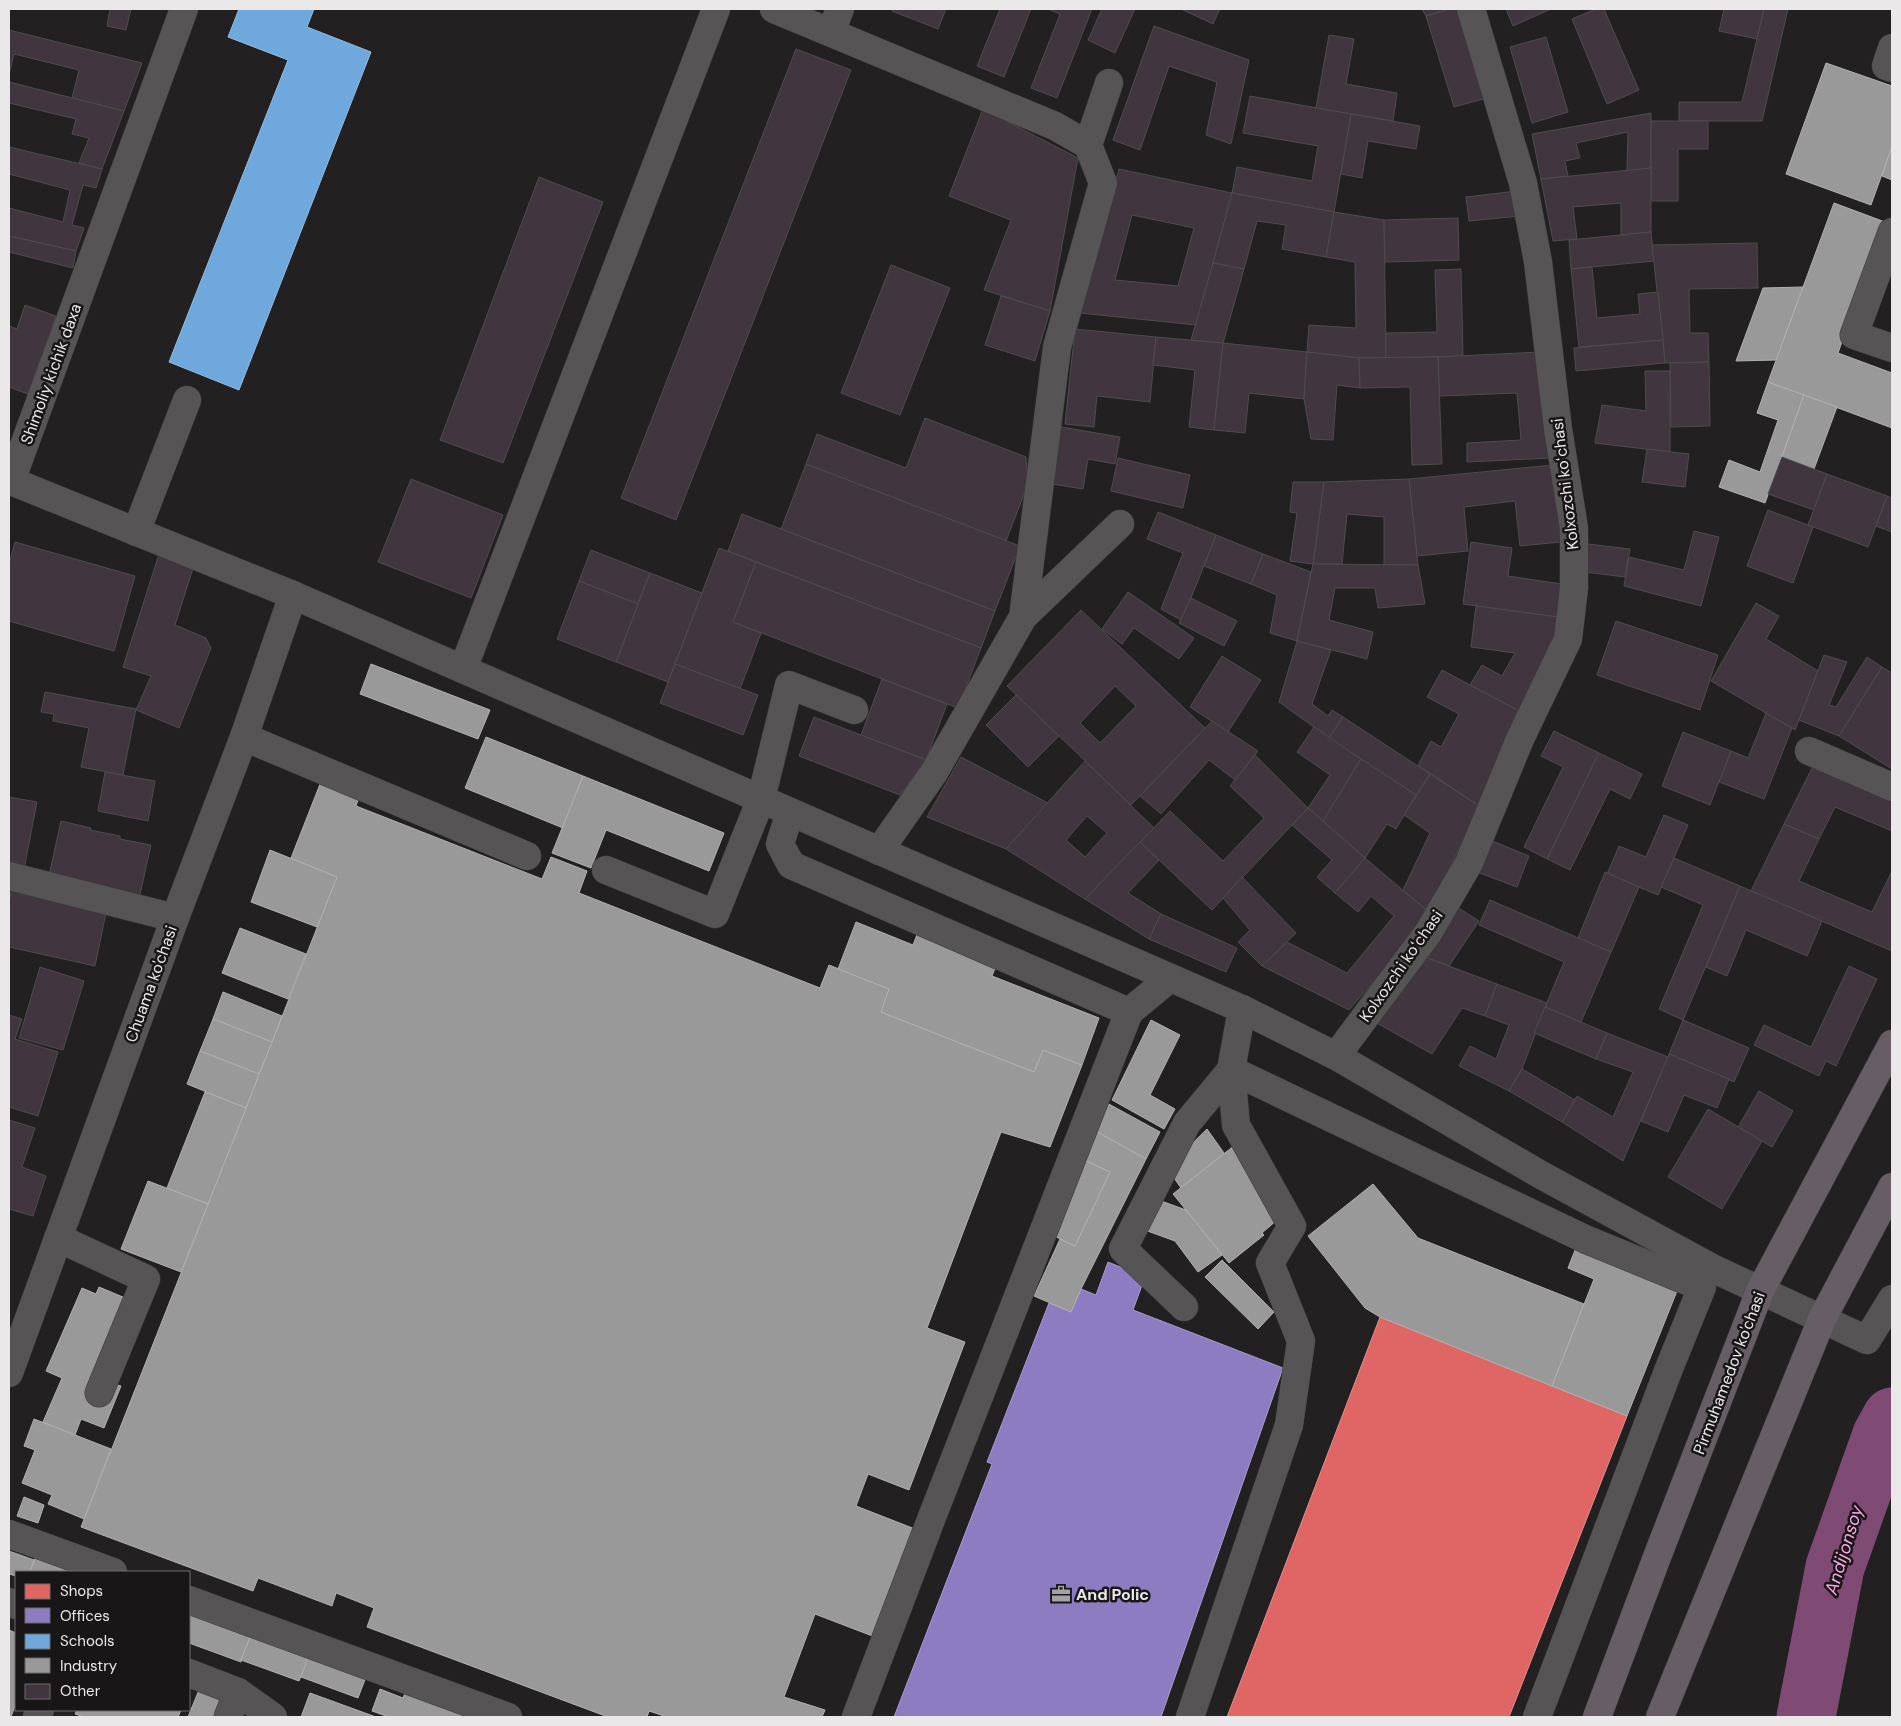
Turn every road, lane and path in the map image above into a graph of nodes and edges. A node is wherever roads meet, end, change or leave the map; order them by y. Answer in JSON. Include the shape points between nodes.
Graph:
{"nodes":[{"id":1,"x":184,"y":9,"type":"edge"},
{"id":2,"x":716,"y":9,"type":"edge"},
{"id":3,"x":774,"y":9,"type":"edge"},
{"id":4,"x":1471,"y":9,"type":"edge"},
{"id":5,"x":836,"y":21,"type":"edge"},
{"id":6,"x":1892,"y":48,"type":"edge"},
{"id":7,"x":1892,"y":68,"type":"edge"},
{"id":8,"x":1109,"y":84,"type":"dead end"},
{"id":9,"x":1088,"y":145,"type":"junction"},
{"id":10,"x":1892,"y":232,"type":"edge"},
{"id":11,"x":1892,"y":348,"type":"edge"},
{"id":12,"x":187,"y":400,"type":"dead end"},
{"id":13,"x":10,"y":481,"type":"edge"},
{"id":14,"x":1120,"y":524,"type":"dead end"},
{"id":15,"x":136,"y":532,"type":"junction"},
{"id":16,"x":293,"y":595,"type":"junction"},
{"id":17,"x":1023,"y":617,"type":"junction"},
{"id":18,"x":463,"y":669,"type":"junction"},
{"id":19,"x":854,"y":710,"type":"dead end"},
{"id":20,"x":244,"y":737,"type":"junction"},
{"id":21,"x":1809,"y":751,"type":"dead end"},
{"id":22,"x":1892,"y":787,"type":"edge"},
{"id":23,"x":761,"y":799,"type":"junction"},
{"id":24,"x":790,"y":812,"type":"junction"},
{"id":25,"x":879,"y":851,"type":"junction"},
{"id":26,"x":527,"y":856,"type":"dead end"},
{"id":27,"x":606,"y":870,"type":"dead end"},
{"id":28,"x":9,"y":876,"type":"edge"},
{"id":29,"x":175,"y":918,"type":"junction"},
{"id":30,"x":1170,"y":978,"type":"junction"},
{"id":31,"x":1242,"y":1009,"type":"junction"},
{"id":32,"x":1129,"y":1012,"type":"junction"},
{"id":33,"x":1892,"y":1044,"type":"edge"},
{"id":34,"x":1336,"y":1056,"type":"junction"},
{"id":35,"x":1232,"y":1070,"type":"junction"},
{"id":36,"x":1892,"y":1188,"type":"edge"},
{"id":37,"x":58,"y":1238,"type":"junction"},
{"id":38,"x":1760,"y":1291,"type":"junction"},
{"id":39,"x":1892,"y":1299,"type":"edge"},
{"id":40,"x":1184,"y":1307,"type":"dead end"},
{"id":41,"x":1822,"y":1319,"type":"junction"},
{"id":42,"x":9,"y":1373,"type":"edge"},
{"id":43,"x":99,"y":1393,"type":"dead end"},
{"id":44,"x":9,"y":1534,"type":"edge"},
{"id":45,"x":111,"y":1571,"type":"edge"},
{"id":46,"x":190,"y":1600,"type":"edge"},
{"id":47,"x":190,"y":1673,"type":"edge"},
{"id":48,"x":238,"y":1692,"type":"junction"},
{"id":49,"x":228,"y":1717,"type":"edge"},
{"id":50,"x":272,"y":1717,"type":"edge"},
{"id":51,"x":508,"y":1717,"type":"edge"},
{"id":52,"x":856,"y":1717,"type":"edge"},
{"id":53,"x":1190,"y":1717,"type":"edge"},
{"id":54,"x":1537,"y":1717,"type":"edge"},
{"id":55,"x":1597,"y":1717,"type":"edge"},
{"id":56,"x":1660,"y":1717,"type":"edge"}],
"edges":[{"from":1,"to":13,"type":"street","name":"Shimoliy kichik daxa"},
{"from":2,"to":18,"type":"street"},
{"from":3,"to":5,"type":"street"},
{"from":4,"to":34,"type":"street","name":"Kolxozchi koʻchasi","via":[[1523,183],[1538,262],[1574,528],[1574,588],[1568,639],[1520,738],[1469,863],[1428,933]]},
{"from":5,"to":9,"type":"street"},
{"from":6,"to":7,"type":"street","via":[[1886,66]]},
{"from":8,"to":9,"type":"street"},
{"from":9,"to":17,"type":"street","via":[[1103,182],[1057,347]]},
{"from":10,"to":11,"type":"street","via":[[1854,335]]},
{"from":12,"to":15,"type":"street"},
{"from":13,"to":15,"type":"street","name":"Shimoliy kichik daxa"},
{"from":14,"to":17,"type":"street"},
{"from":15,"to":16,"type":"street","name":"Shimoliy kichik daxa"},
{"from":16,"to":18,"type":"street","name":"Shimoliy kichik daxa"},
{"from":16,"to":20,"type":"street","name":"Chuama ko'chasi"},
{"from":17,"to":25,"type":"street","via":[[933,774]]},
{"from":18,"to":23,"type":"street","name":"Shimoliy kichik daxa"},
{"from":19,"to":23,"type":"street","via":[[789,685]]},
{"from":20,"to":26,"type":"street"},
{"from":20,"to":29,"type":"street","name":"Chuama ko'chasi"},
{"from":21,"to":22,"type":"street"},
{"from":23,"to":24,"type":"street","name":"Shimoliy kichik daxa"},
{"from":23,"to":27,"type":"street","via":[[715,914]]},
{"from":24,"to":25,"type":"street","name":"Shimoliy kichik daxa"},
{"from":24,"to":32,"type":"street","via":[[780,844],[791,865]]},
{"from":25,"to":30,"type":"street","name":"Shimoliy kichik daxa"},
{"from":28,"to":29,"type":"street"},
{"from":29,"to":37,"type":"street","name":"Chuama ko'chasi"},
{"from":30,"to":31,"type":"street","name":"Shimoliy kichik daxa"},
{"from":30,"to":32,"type":"street"},
{"from":31,"to":34,"type":"street","name":"Shimoliy kichik daxa"},
{"from":31,"to":35,"type":"street"},
{"from":32,"to":52,"type":"street"},
{"from":33,"to":38,"type":"main road","name":"Pirmuhamedov ko'chasi"},
{"from":34,"to":38,"type":"street","name":"Shimoliy kichik daxa","via":[[1543,1176]]},
{"from":35,"to":40,"type":"street","via":[[1187,1123],[1123,1249]]},
{"from":35,"to":53,"type":"street","via":[[1236,1125],[1292,1226],[1270,1263],[1302,1341],[1289,1425]]},
{"from":35,"to":54,"type":"street","via":[[1585,1239],[1702,1287]]},
{"from":36,"to":41,"type":"main road"},
{"from":37,"to":42,"type":"street","name":"Chuama ko'chasi"},
{"from":37,"to":43,"type":"street","via":[[146,1279]]},
{"from":38,"to":41,"type":"street","name":"Shimoliy kichik daxa"},
{"from":38,"to":55,"type":"main road","name":"Pirmuhamedov ko'chasi"},
{"from":39,"to":41,"type":"street","name":"Shimoliy kichik daxa","via":[[1867,1340]]},
{"from":41,"to":56,"type":"main road"},
{"from":44,"to":45,"type":"street"},
{"from":46,"to":51,"type":"street"},
{"from":47,"to":48,"type":"street"},
{"from":48,"to":49,"type":"street"},
{"from":48,"to":50,"type":"street"}]}
